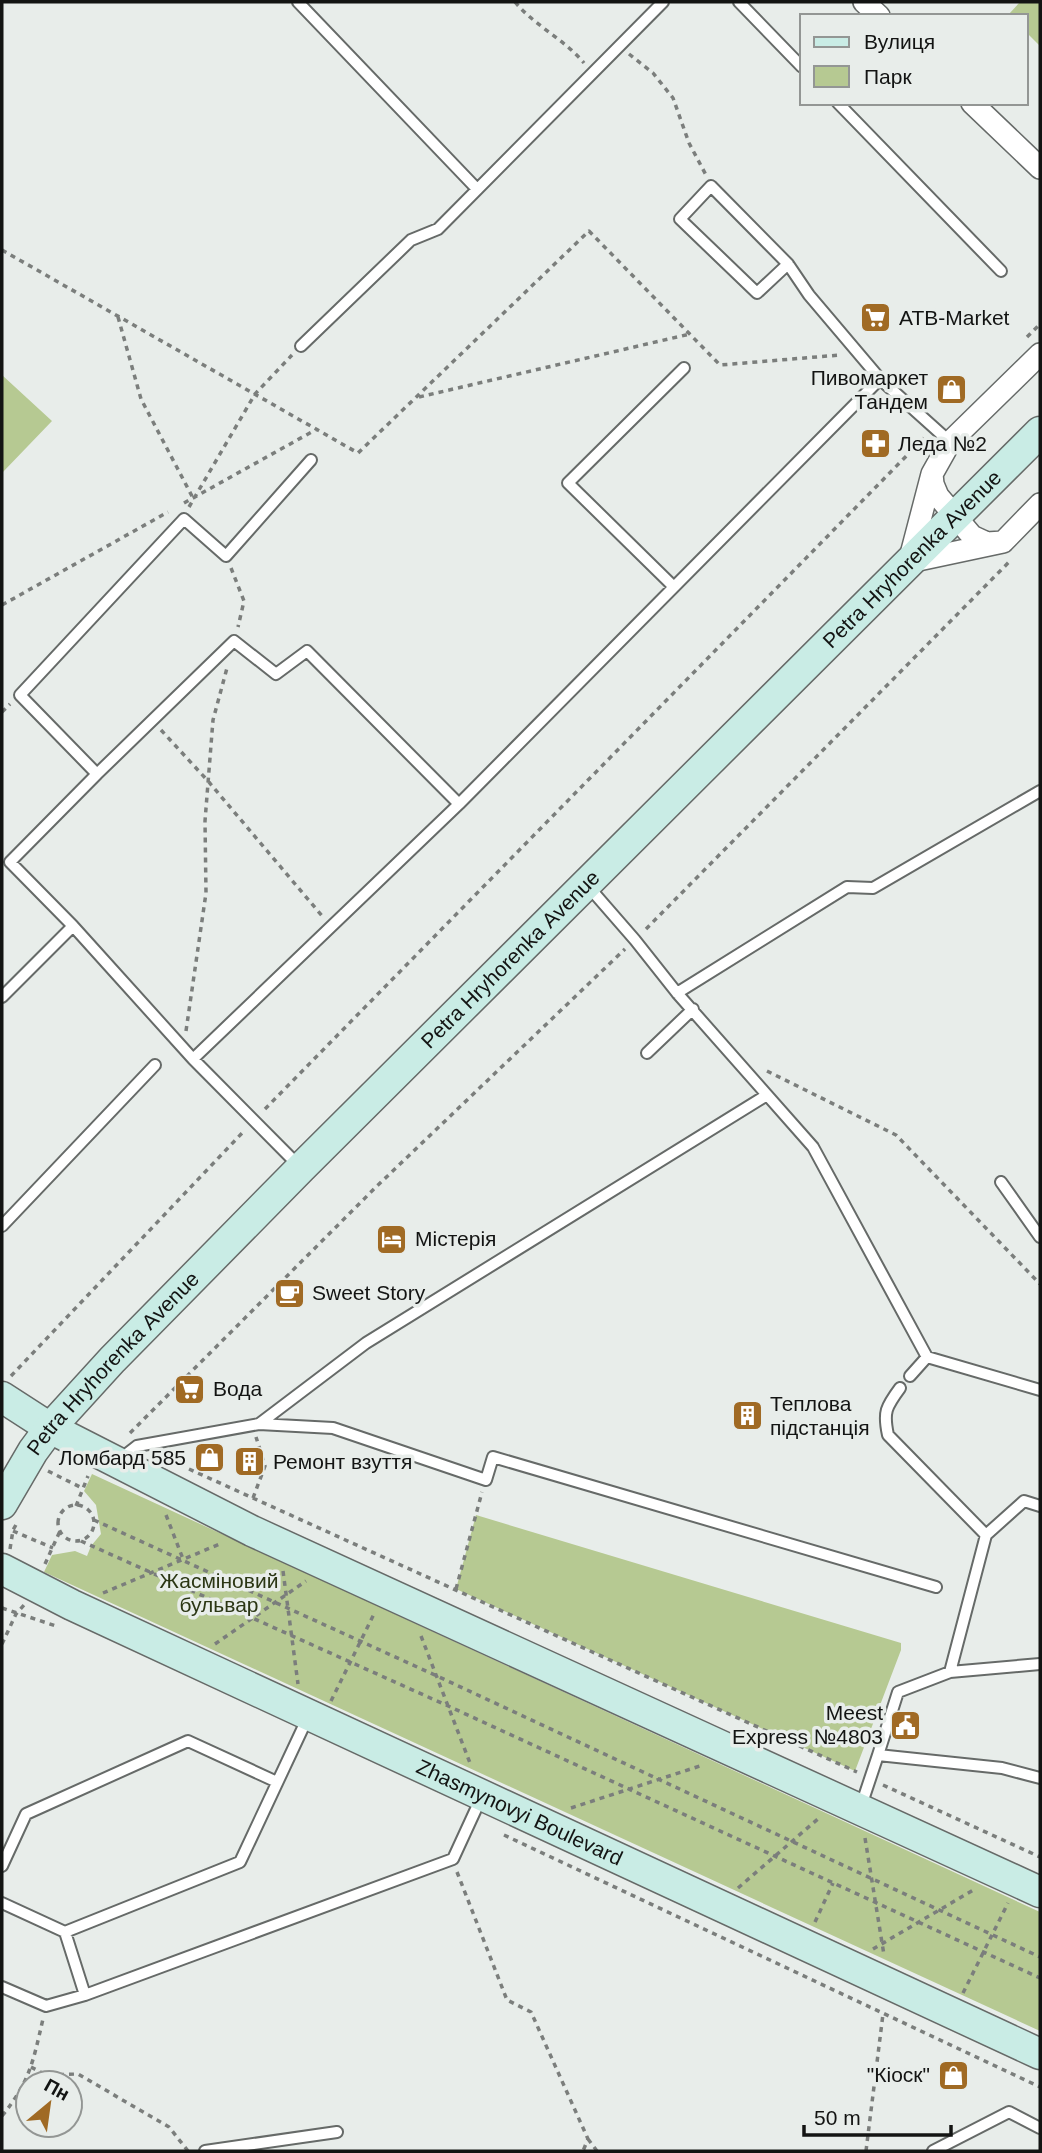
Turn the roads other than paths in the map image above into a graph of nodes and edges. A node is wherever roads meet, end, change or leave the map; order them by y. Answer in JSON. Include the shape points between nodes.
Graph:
{"nodes":[{"id":1,"x":298,"y":2,"type":"edge"},
{"id":2,"x":663,"y":2,"type":"edge"},
{"id":3,"x":739,"y":2,"type":"edge"},
{"id":4,"x":864,"y":2,"type":"edge"},
{"id":5,"x":877,"y":14,"type":"edge"},
{"id":6,"x":800,"y":65,"type":"edge"},
{"id":7,"x":840,"y":105,"type":"edge"},
{"id":8,"x":974,"y":105,"type":"edge"},
{"id":9,"x":1040,"y":168,"type":"edge"},
{"id":10,"x":477,"y":189,"type":"junction"},
{"id":11,"x":788,"y":264,"type":"junction"},
{"id":12,"x":1001,"y":271,"type":"dead end"},
{"id":13,"x":301,"y":346,"type":"road end"},
{"id":14,"x":1040,"y":354,"type":"edge"},
{"id":15,"x":684,"y":368,"type":"dead end"},
{"id":16,"x":881,"y":380,"type":"junction"},
{"id":17,"x":1040,"y":432,"type":"edge"},
{"id":18,"x":942,"y":435,"type":"junction"},
{"id":19,"x":311,"y":460,"type":"dead end"},
{"id":20,"x":932,"y":474,"type":"junction"},
{"id":21,"x":1040,"y":504,"type":"edge"},
{"id":22,"x":955,"y":516,"type":"junction"},
{"id":23,"x":1007,"y":551,"type":"junction"},
{"id":24,"x":909,"y":562,"type":"junction"},
{"id":25,"x":674,"y":587,"type":"junction"},
{"id":26,"x":97,"y":774,"type":"junction"},
{"id":27,"x":1040,"y":791,"type":"edge"},
{"id":28,"x":459,"y":804,"type":"junction"},
{"id":29,"x":6,"y":858,"type":"edge"},
{"id":30,"x":586,"y":884,"type":"junction"},
{"id":31,"x":73,"y":926,"type":"junction"},
{"id":32,"x":677,"y":993,"type":"junction"},
{"id":33,"x":2,"y":998,"type":"edge"},
{"id":34,"x":692,"y":1009,"type":"junction"},
{"id":35,"x":647,"y":1053,"type":"dead end"},
{"id":36,"x":193,"y":1059,"type":"junction"},
{"id":37,"x":155,"y":1065,"type":"dead end"},
{"id":38,"x":767,"y":1095,"type":"junction"},
{"id":39,"x":301,"y":1168,"type":"junction"},
{"id":40,"x":1001,"y":1182,"type":"dead end"},
{"id":41,"x":2,"y":1226,"type":"edge"},
{"id":42,"x":1040,"y":1237,"type":"edge"},
{"id":43,"x":927,"y":1357,"type":"junction"},
{"id":44,"x":910,"y":1376,"type":"dead end"},
{"id":45,"x":900,"y":1388,"type":"dead end"},
{"id":46,"x":3,"y":1390,"type":"edge"},
{"id":47,"x":1040,"y":1390,"type":"edge"},
{"id":48,"x":256,"y":1424,"type":"junction"},
{"id":49,"x":50,"y":1428,"type":"junction"},
{"id":50,"x":129,"y":1455,"type":"junction"},
{"id":51,"x":1040,"y":1506,"type":"edge"},
{"id":52,"x":11,"y":1518,"type":"edge"},
{"id":53,"x":986,"y":1535,"type":"junction"},
{"id":54,"x":6,"y":1561,"type":"edge"},
{"id":55,"x":936,"y":1587,"type":"dead end"},
{"id":56,"x":1040,"y":1664,"type":"edge"},
{"id":57,"x":950,"y":1672,"type":"junction"},
{"id":58,"x":311,"y":1716,"type":"junction"},
{"id":59,"x":878,"y":1755,"type":"junction"},
{"id":60,"x":1040,"y":1778,"type":"edge"},
{"id":61,"x":278,"y":1782,"type":"junction"},
{"id":62,"x":482,"y":1794,"type":"junction"},
{"id":63,"x":849,"y":1804,"type":"junction"},
{"id":64,"x":2,"y":1866,"type":"edge"},
{"id":65,"x":1020,"y":1882,"type":"edge"},
{"id":66,"x":2,"y":1903,"type":"edge"},
{"id":67,"x":65,"y":1932,"type":"junction"},
{"id":68,"x":2,"y":1987,"type":"edge"},
{"id":69,"x":85,"y":1995,"type":"junction"},
{"id":70,"x":1040,"y":2053,"type":"edge"},
{"id":71,"x":1040,"y":2127,"type":"edge"},
{"id":72,"x":337,"y":2132,"type":"dead end"},
{"id":73,"x":205,"y":2151,"type":"edge"},
{"id":74,"x":933,"y":2151,"type":"edge"}],
"edges":[{"from":1,"to":10,"type":"lane"},
{"from":2,"to":10,"type":"lane"},
{"from":3,"to":6,"type":"lane"},
{"from":4,"to":5,"type":"street"},
{"from":7,"to":12,"type":"lane"},
{"from":8,"to":9,"type":"street"},
{"from":10,"to":13,"type":"lane","via":[[438,229],[411,240]]},
{"from":11,"to":11,"type":"lane","via":[[711,186],[680,219],[757,292]]},
{"from":11,"to":16,"type":"lane"},
{"from":14,"to":18,"type":"street"},
{"from":15,"to":25,"type":"lane","via":[[568,483]]},
{"from":16,"to":18,"type":"lane"},
{"from":16,"to":25,"type":"lane"},
{"from":17,"to":22,"type":"street","name":"Petra Hryhorenka Аvenue"},
{"from":18,"to":20,"type":"street"},
{"from":19,"to":26,"type":"lane","via":[[226,556],[184,519],[20,695]]},
{"from":20,"to":22,"type":"street","via":[[938,496]]},
{"from":20,"to":24,"type":"street"},
{"from":21,"to":23,"type":"street"},
{"from":22,"to":23,"type":"street","via":[[972,536]]},
{"from":22,"to":24,"type":"street","name":"Petra Hryhorenka Аvenue"},
{"from":23,"to":24,"type":"street"},
{"from":24,"to":30,"type":"street","name":"Petra Hryhorenka Аvenue"},
{"from":25,"to":28,"type":"lane"},
{"from":26,"to":28,"type":"lane","via":[[234,641],[276,674],[307,651]]},
{"from":26,"to":29,"type":"lane"},
{"from":27,"to":32,"type":"lane","via":[[873,888],[847,887]]},
{"from":28,"to":36,"type":"lane"},
{"from":29,"to":31,"type":"lane"},
{"from":30,"to":32,"type":"lane"},
{"from":30,"to":39,"type":"street","name":"Petra Hryhorenka Аvenue"},
{"from":31,"to":33,"type":"lane"},
{"from":31,"to":36,"type":"lane"},
{"from":32,"to":34,"type":"lane"},
{"from":34,"to":35,"type":"lane"},
{"from":34,"to":38,"type":"lane"},
{"from":36,"to":39,"type":"lane"},
{"from":37,"to":41,"type":"lane"},
{"from":38,"to":43,"type":"lane","via":[[813,1147]]},
{"from":38,"to":48,"type":"lane","via":[[366,1343]]},
{"from":39,"to":49,"type":"street","name":"Petra Hryhorenka Аvenue","via":[[249,1227],[112,1360]]},
{"from":40,"to":42,"type":"lane"},
{"from":43,"to":44,"type":"lane"},
{"from":43,"to":47,"type":"lane"},
{"from":45,"to":53,"type":"lane","via":[[887,1405],[888,1435]]},
{"from":46,"to":49,"type":"street"},
{"from":48,"to":50,"type":"lane"},
{"from":48,"to":55,"type":"lane","via":[[333,1428],[486,1480],[493,1457]]},
{"from":49,"to":50,"type":"street"},
{"from":49,"to":52,"type":"street","name":"Petra Hryhorenka Аvenue","via":[[33,1451]]},
{"from":50,"to":63,"type":"street","via":[[252,1531]]},
{"from":51,"to":53,"type":"lane","via":[[1024,1501]]},
{"from":53,"to":57,"type":"lane"},
{"from":54,"to":58,"type":"street","name":"Zhasmynovyi Boulevard","via":[[72,1605]]},
{"from":56,"to":57,"type":"lane"},
{"from":57,"to":59,"type":"lane","via":[[898,1692]]},
{"from":58,"to":61,"type":"lane"},
{"from":58,"to":62,"type":"street","name":"Zhasmynovyi Boulevard"},
{"from":59,"to":60,"type":"lane","via":[[1002,1768]]},
{"from":59,"to":63,"type":"lane","via":[[870,1778]]},
{"from":61,"to":64,"type":"lane","via":[[188,1741],[26,1814]]},
{"from":61,"to":67,"type":"lane","via":[[240,1862]]},
{"from":62,"to":69,"type":"lane","via":[[453,1859]]},
{"from":62,"to":70,"type":"street","name":"Zhasmynovyi Boulevard","via":[[847,1965],[947,2027]]},
{"from":63,"to":65,"type":"street"},
{"from":66,"to":67,"type":"lane"},
{"from":67,"to":69,"type":"lane"},
{"from":68,"to":69,"type":"lane","via":[[46,2006]]},
{"from":71,"to":74,"type":"lane","via":[[1009,2112]]},
{"from":72,"to":73,"type":"lane"}]}
